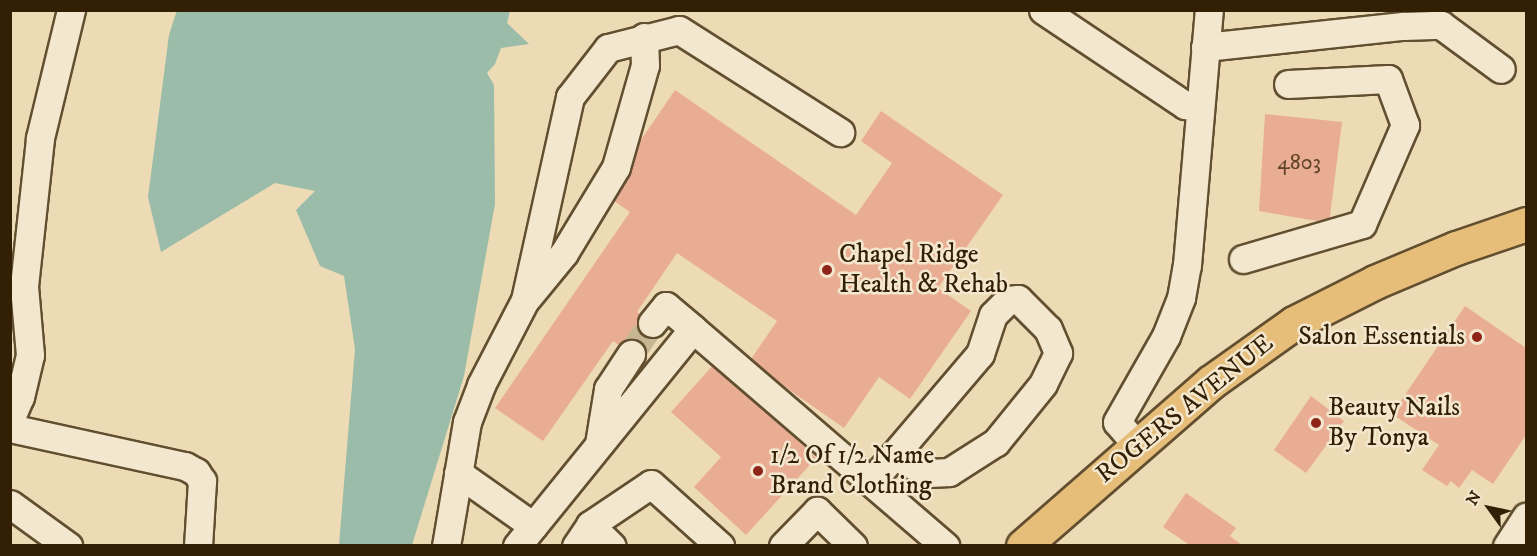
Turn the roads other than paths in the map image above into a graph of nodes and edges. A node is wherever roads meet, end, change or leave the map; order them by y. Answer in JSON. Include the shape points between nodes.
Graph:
{"nodes":[{"id":1,"x":71,"y":10,"type":"edge"},
{"id":2,"x":1043,"y":10,"type":"edge"},
{"id":3,"x":1209,"y":10,"type":"edge"},
{"id":4,"x":1440,"y":18,"type":"edge"},
{"id":5,"x":1342,"y":21,"type":"edge"},
{"id":6,"x":644,"y":37,"type":"junction"},
{"id":7,"x":1205,"y":47,"type":"junction"},
{"id":8,"x":1502,"y":69,"type":"dead end"},
{"id":9,"x":1288,"y":84,"type":"dead end"},
{"id":10,"x":1199,"y":105,"type":"junction"},
{"id":11,"x":840,"y":132,"type":"dead end"},
{"id":12,"x":1527,"y":224,"type":"edge"},
{"id":13,"x":1243,"y":259,"type":"dead end"},
{"id":14,"x":525,"y":300,"type":"junction"},
{"id":15,"x":652,"y":323,"type":"tunnel mouth"},
{"id":16,"x":693,"y":329,"type":"junction"},
{"id":17,"x":632,"y":354,"type":"tunnel mouth"},
{"id":18,"x":10,"y":420,"type":"edge"},
{"id":19,"x":10,"y":428,"type":"edge"},
{"id":20,"x":599,"y":444,"type":"junction"},
{"id":21,"x":1137,"y":445,"type":"junction"},
{"id":22,"x":894,"y":456,"type":"junction"},
{"id":23,"x":458,"y":472,"type":"junction"},
{"id":24,"x":871,"y":482,"type":"junction"},
{"id":25,"x":10,"y":504,"type":"edge"},
{"id":26,"x":1527,"y":517,"type":"edge"},
{"id":27,"x":583,"y":535,"type":"edge"},
{"id":28,"x":525,"y":536,"type":"edge"},
{"id":29,"x":68,"y":546,"type":"edge"},
{"id":30,"x":198,"y":546,"type":"edge"},
{"id":31,"x":446,"y":546,"type":"edge"},
{"id":32,"x":612,"y":546,"type":"edge"},
{"id":33,"x":720,"y":546,"type":"edge"},
{"id":34,"x":783,"y":546,"type":"edge"},
{"id":35,"x":853,"y":546,"type":"edge"},
{"id":36,"x":945,"y":546,"type":"edge"},
{"id":37,"x":1023,"y":546,"type":"edge"},
{"id":38,"x":1507,"y":546,"type":"edge"}],
"edges":[{"from":1,"to":18,"type":"street","via":[[40,138],[24,286],[30,355]]},
{"from":2,"to":10,"type":"street","via":[[1185,105]]},
{"from":3,"to":7,"type":"street"},
{"from":4,"to":5,"type":"street"},
{"from":4,"to":8,"type":"street"},
{"from":5,"to":7,"type":"street"},
{"from":6,"to":11,"type":"street","via":[[679,30]]},
{"from":6,"to":14,"type":"street","via":[[645,65],[616,167],[564,253]]},
{"from":6,"to":14,"type":"street","via":[[608,48],[570,97]]},
{"from":7,"to":10,"type":"street"},
{"from":9,"to":13,"type":"street","via":[[1388,79],[1405,125],[1362,224]]},
{"from":10,"to":21,"type":"street","via":[[1181,297],[1166,336],[1118,422]]},
{"from":12,"to":21,"type":"main road","name":"ROGERS AVENUE","via":[[1375,282],[1294,323],[1210,382]]},
{"from":14,"to":23,"type":"street","via":[[481,385],[467,422]]},
{"from":15,"to":16,"type":"street","via":[[666,306]]},
{"from":16,"to":20,"type":"street"},
{"from":16,"to":24,"type":"street"},
{"from":17,"to":20,"type":"street","via":[[608,389]]},
{"from":19,"to":30,"type":"street","via":[[185,466],[196,472],[202,481]]},
{"from":20,"to":28,"type":"street"},
{"from":21,"to":37,"type":"main road","name":"ROGERS AVENUE"},
{"from":22,"to":22,"type":"street","via":[[980,354],[993,315],[1008,300],[1018,298],[1048,329],[1059,353],[1043,384],[996,442],[949,472],[929,473]]},
{"from":22,"to":24,"type":"street"},
{"from":23,"to":28,"type":"street"},
{"from":23,"to":31,"type":"street"},
{"from":24,"to":36,"type":"street"},
{"from":25,"to":29,"type":"street"},
{"from":26,"to":38,"type":"street"},
{"from":27,"to":32,"type":"street"},
{"from":27,"to":33,"type":"street","via":[[651,484]]},
{"from":34,"to":35,"type":"street","via":[[817,511]]}]}
